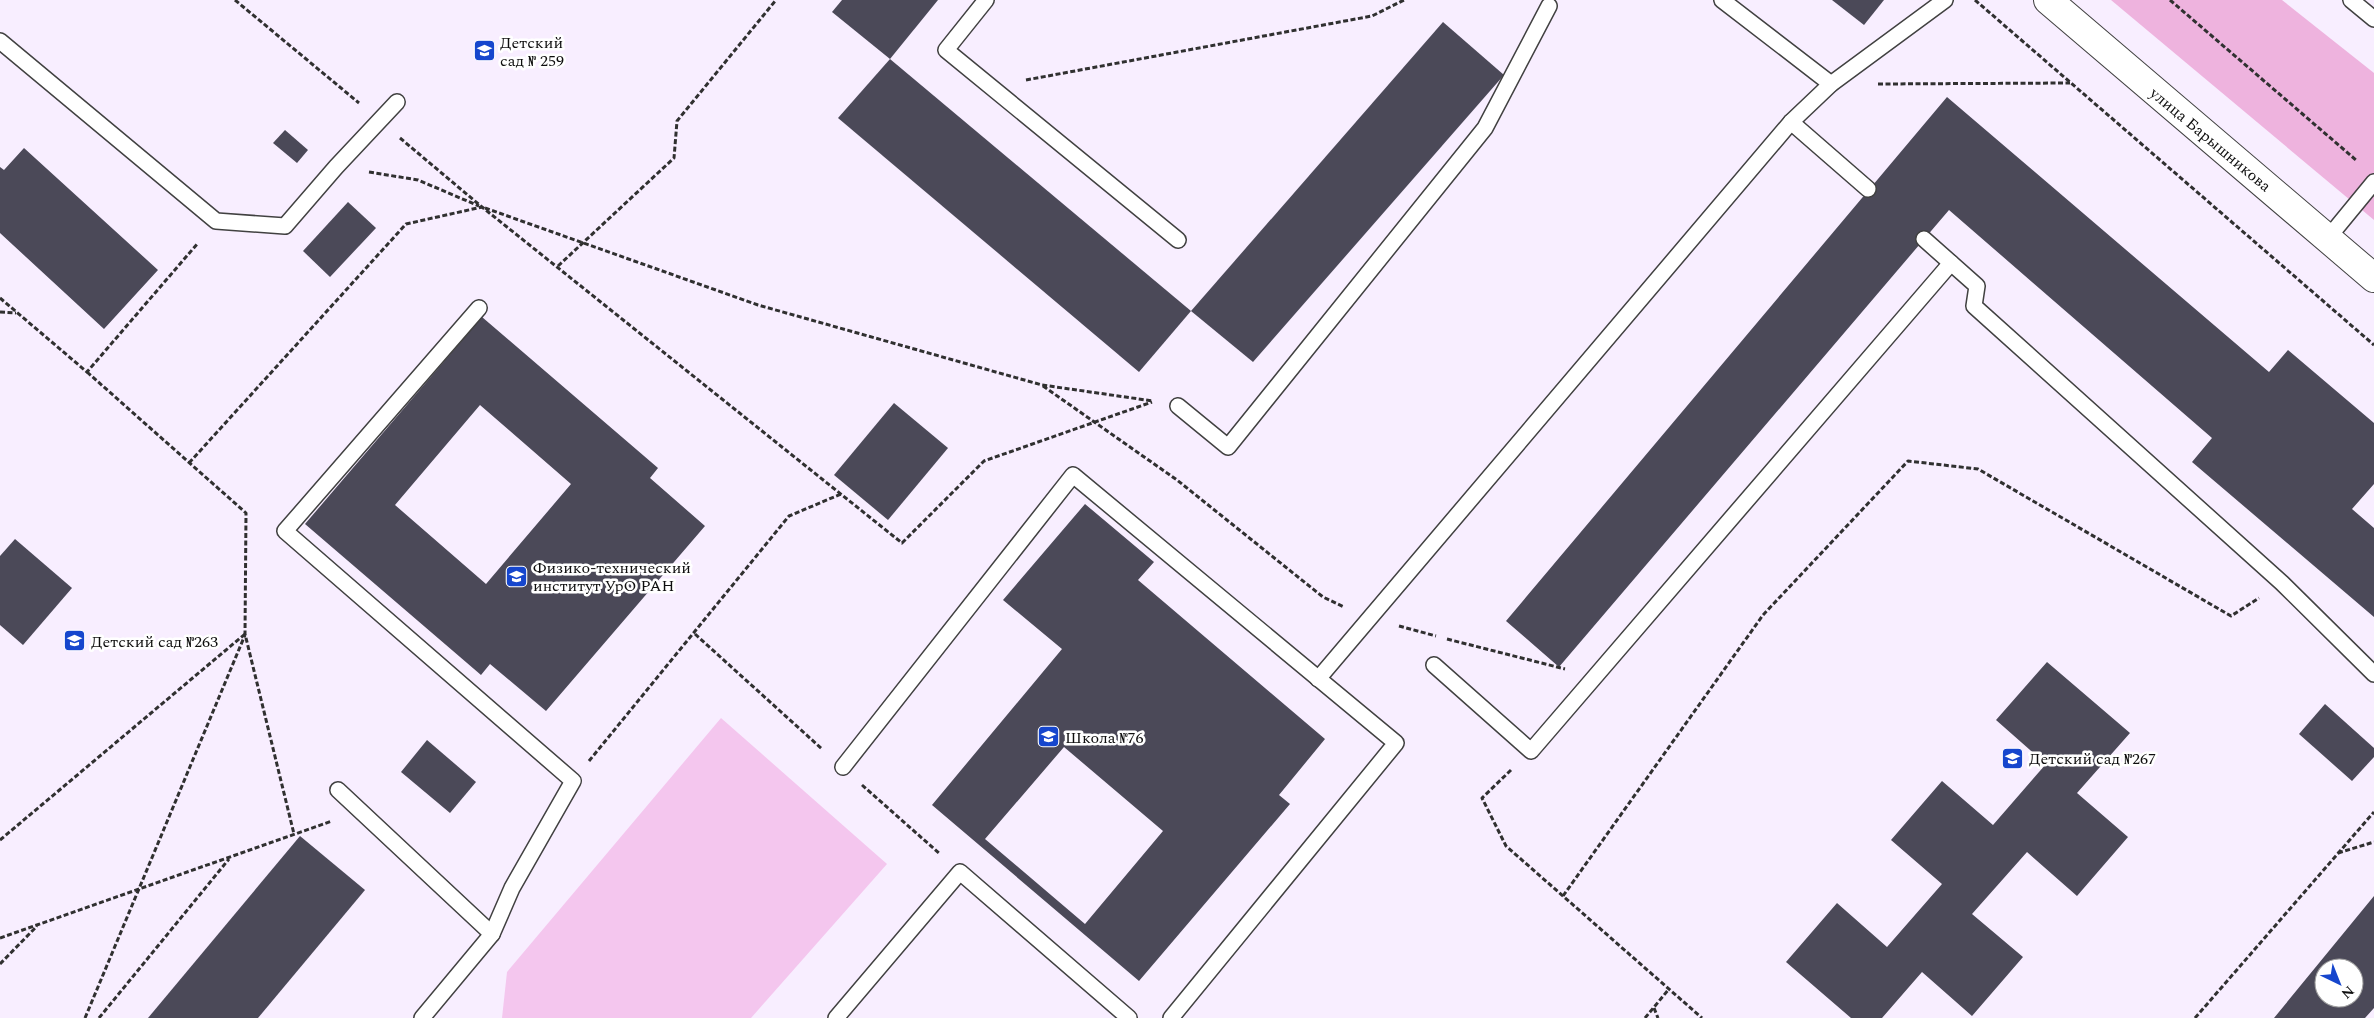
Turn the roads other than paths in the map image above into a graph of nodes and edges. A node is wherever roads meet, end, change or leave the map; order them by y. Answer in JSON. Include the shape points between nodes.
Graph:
{"nodes":[{"id":1,"x":986,"y":0,"type":"edge"},
{"id":2,"x":1722,"y":0,"type":"edge"},
{"id":3,"x":1945,"y":0,"type":"edge"},
{"id":4,"x":2048,"y":0,"type":"edge"},
{"id":5,"x":2351,"y":0,"type":"edge"},
{"id":6,"x":1548,"y":2,"type":"edge"},
{"id":7,"x":2374,"y":19,"type":"edge"},
{"id":8,"x":0,"y":41,"type":"edge"},
{"id":9,"x":1831,"y":84,"type":"junction"},
{"id":10,"x":397,"y":102,"type":"dead end"},
{"id":11,"x":1791,"y":122,"type":"junction"},
{"id":12,"x":2374,"y":182,"type":"edge"},
{"id":13,"x":1868,"y":189,"type":"dead end"},
{"id":14,"x":2328,"y":238,"type":"junction"},
{"id":15,"x":1924,"y":239,"type":"dead end"},
{"id":16,"x":1178,"y":240,"type":"dead end"},
{"id":17,"x":1951,"y":262,"type":"junction"},
{"id":18,"x":2374,"y":278,"type":"edge"},
{"id":19,"x":479,"y":308,"type":"dead end"},
{"id":20,"x":1178,"y":406,"type":"dead end"},
{"id":21,"x":1434,"y":666,"type":"dead end"},
{"id":22,"x":2374,"y":674,"type":"edge"},
{"id":23,"x":1318,"y":679,"type":"junction"},
{"id":24,"x":842,"y":767,"type":"dead end"},
{"id":25,"x":338,"y":790,"type":"dead end"},
{"id":26,"x":492,"y":934,"type":"junction"},
{"id":27,"x":422,"y":1018,"type":"edge"},
{"id":28,"x":836,"y":1018,"type":"edge"},
{"id":29,"x":1129,"y":1018,"type":"edge"},
{"id":30,"x":1171,"y":1018,"type":"edge"}],
"edges":[{"from":1,"to":16,"type":"lane","via":[[946,50]]},
{"from":2,"to":9,"type":"lane"},
{"from":3,"to":9,"type":"lane"},
{"from":4,"to":14,"type":"street","name":"улица Барышникова"},
{"from":5,"to":7,"type":"lane"},
{"from":6,"to":20,"type":"lane","via":[[1485,128],[1228,446]]},
{"from":8,"to":10,"type":"lane","via":[[216,221],[286,226]]},
{"from":9,"to":11,"type":"lane"},
{"from":11,"to":13,"type":"lane"},
{"from":11,"to":23,"type":"lane"},
{"from":12,"to":14,"type":"lane"},
{"from":14,"to":18,"type":"street","name":"улица Барышникова"},
{"from":15,"to":17,"type":"lane"},
{"from":17,"to":21,"type":"lane","via":[[1531,750]]},
{"from":17,"to":22,"type":"lane","via":[[1977,286],[1974,306],[2282,583]]},
{"from":19,"to":26,"type":"lane","via":[[285,532],[573,781],[512,888]]},
{"from":23,"to":24,"type":"lane","via":[[1073,475]]},
{"from":23,"to":30,"type":"lane","via":[[1396,743]]},
{"from":25,"to":26,"type":"lane"},
{"from":26,"to":27,"type":"lane"},
{"from":28,"to":29,"type":"lane","via":[[960,872]]}]}
